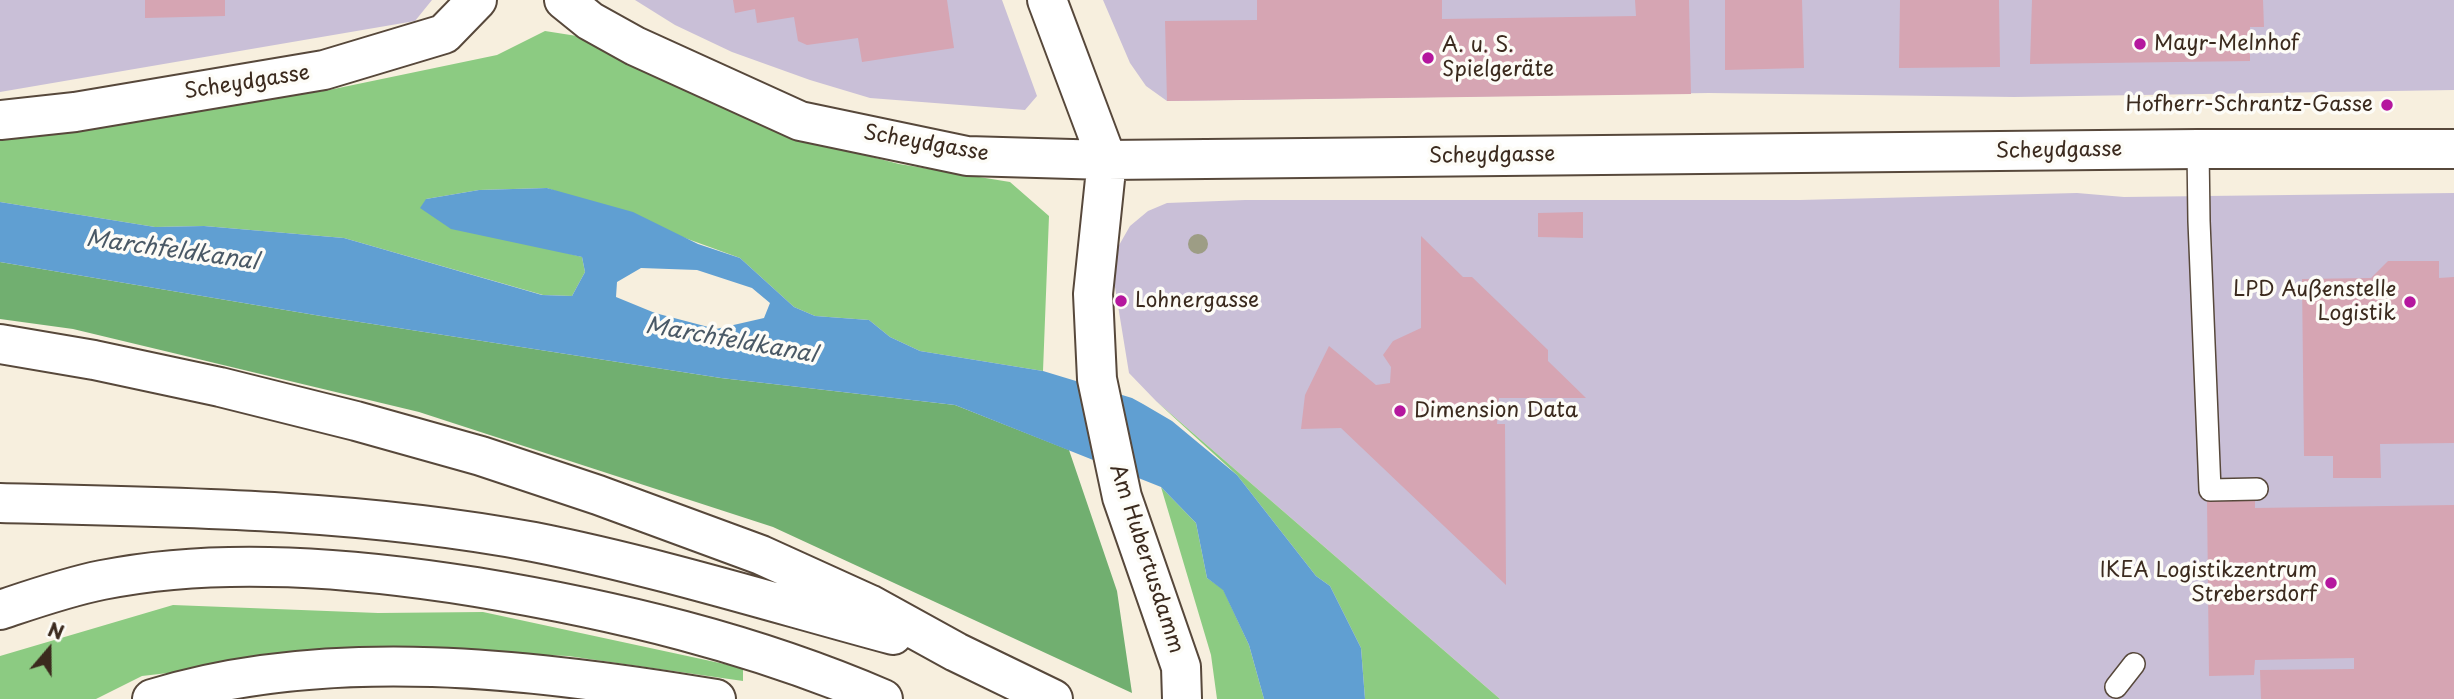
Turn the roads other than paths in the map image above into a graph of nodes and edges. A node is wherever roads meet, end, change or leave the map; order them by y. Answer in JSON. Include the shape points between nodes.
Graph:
{"nodes":[{"id":1,"x":477,"y":0,"type":"edge"},
{"id":2,"x":564,"y":0,"type":"edge"},
{"id":3,"x":1046,"y":0,"type":"edge"},
{"id":4,"x":0,"y":120,"type":"edge"},
{"id":5,"x":2198,"y":149,"type":"junction"},
{"id":6,"x":2454,"y":149,"type":"edge"},
{"id":7,"x":1107,"y":160,"type":"junction"},
{"id":8,"x":0,"y":344,"type":"edge"},
{"id":9,"x":2257,"y":489,"type":"dead end"},
{"id":10,"x":0,"y":503,"type":"edge"},
{"id":11,"x":0,"y":610,"type":"edge"},
{"id":12,"x":956,"y":652,"type":"junction"},
{"id":13,"x":2134,"y":664,"type":"dead end"},
{"id":14,"x":2116,"y":687,"type":"dead end"},
{"id":15,"x":152,"y":699,"type":"edge"},
{"id":16,"x":716,"y":699,"type":"edge"},
{"id":17,"x":883,"y":699,"type":"edge"},
{"id":18,"x":1054,"y":699,"type":"edge"},
{"id":19,"x":1182,"y":699,"type":"edge"}],
"edges":[{"from":1,"to":4,"type":"main road","name":"Scheydgasse","via":[[444,34],[324,71]]},
{"from":2,"to":7,"type":"main road","name":"Scheydgasse","via":[[635,46],[800,121],[967,156]]},
{"from":3,"to":7,"type":"main road"},
{"from":5,"to":6,"type":"main road","name":"Scheydgasse"},
{"from":5,"to":7,"type":"main road","name":"Scheydgasse"},
{"from":5,"to":9,"type":"lane","via":[[2210,490]]},
{"from":7,"to":19,"type":"main road","name":"Am Hubertusdamm","via":[[1093,294],[1097,379],[1122,497],[1181,667]]},
{"from":8,"to":12,"type":"main road","via":[[220,387],[494,461],[761,555],[870,604]]},
{"from":10,"to":12,"type":"main road","via":[[302,514],[415,524],[519,540],[638,564]]},
{"from":11,"to":17,"type":"main road","via":[[102,580],[155,573],[220,568],[356,572],[536,597],[627,617],[720,640]]},
{"from":12,"to":18,"type":"main road"},
{"from":13,"to":14,"type":"lane"},
{"from":15,"to":16,"type":"main road","via":[[268,675],[407,668],[550,675]]}]}
